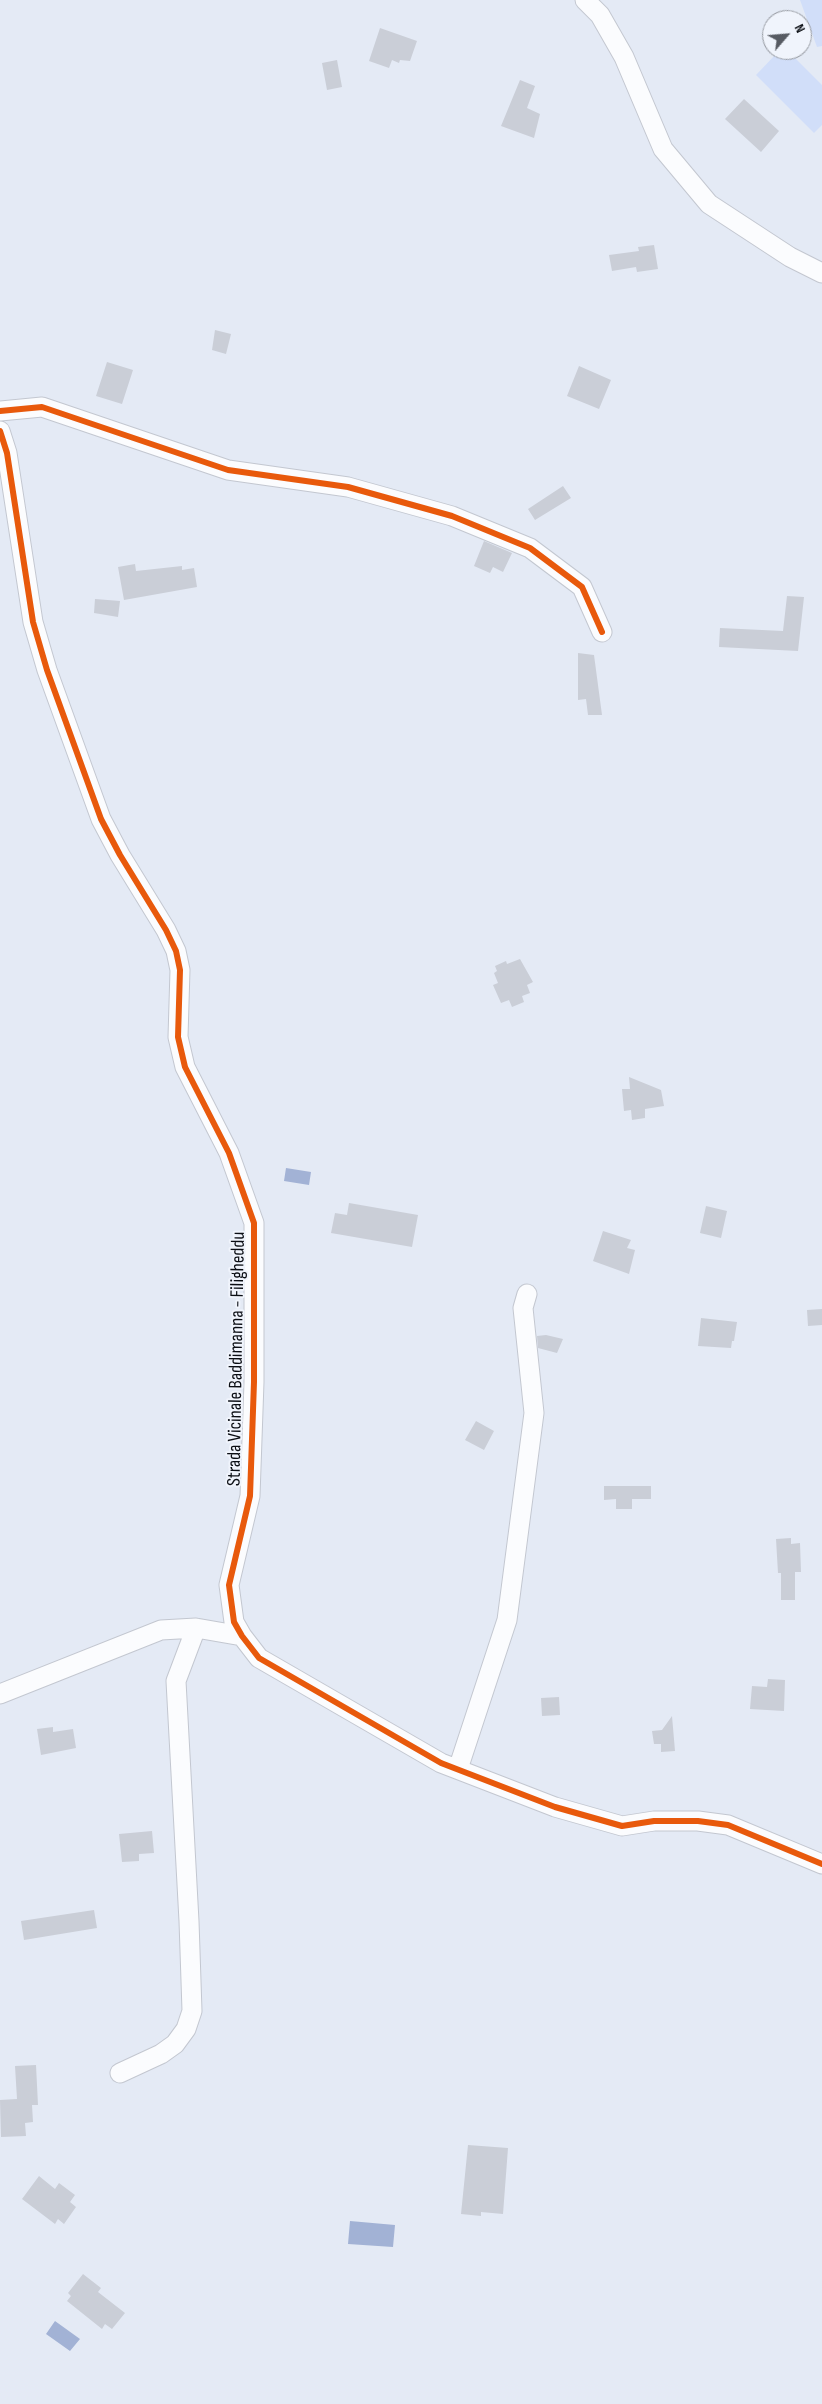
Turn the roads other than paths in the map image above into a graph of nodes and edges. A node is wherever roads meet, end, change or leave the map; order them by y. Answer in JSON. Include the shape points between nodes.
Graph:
{"nodes":[{"id":1,"x":585,"y":0,"type":"edge"},
{"id":2,"x":822,"y":273,"type":"edge"},
{"id":3,"x":0,"y":411,"type":"edge"},
{"id":4,"x":0,"y":431,"type":"edge"},
{"id":5,"x":602,"y":632,"type":"dead end"},
{"id":6,"x":528,"y":1294,"type":"dead end"},
{"id":7,"x":196,"y":1628,"type":"junction"},
{"id":8,"x":242,"y":1636,"type":"junction"},
{"id":9,"x":0,"y":1694,"type":"edge"},
{"id":10,"x":458,"y":1769,"type":"junction"},
{"id":11,"x":822,"y":1864,"type":"edge"},
{"id":12,"x":120,"y":2073,"type":"dead end"}],
"edges":[{"from":1,"to":2,"type":"street","via":[[600,15],[624,57],[663,149],[709,204],[790,257]]},
{"from":3,"to":5,"type":"street","via":[[42,408],[228,470],[348,487],[452,516],[530,548],[582,587]]},
{"from":4,"to":8,"type":"street","name":"Strada Vicinale Baddimanna - Filigheddu","via":[[7,453],[33,622],[47,670],[100,819],[176,951],[180,970],[178,1038],[185,1067],[228,1153],[254,1224],[250,1496],[229,1585],[234,1622]]},
{"from":6,"to":10,"type":"street","via":[[523,1308],[534,1414],[507,1620]]},
{"from":7,"to":8,"type":"street"},
{"from":7,"to":9,"type":"street","via":[[161,1630]]},
{"from":7,"to":12,"type":"street","via":[[176,1681],[192,2011],[176,2044]]},
{"from":8,"to":10,"type":"street","name":"Strada Vicinale Baddimanna - Filigheddu","via":[[259,1658],[441,1763]]},
{"from":10,"to":11,"type":"street","name":"Strada Vicinale Baddimanna - Filigheddu","via":[[554,1807],[622,1826],[654,1821],[728,1825]]}]}
